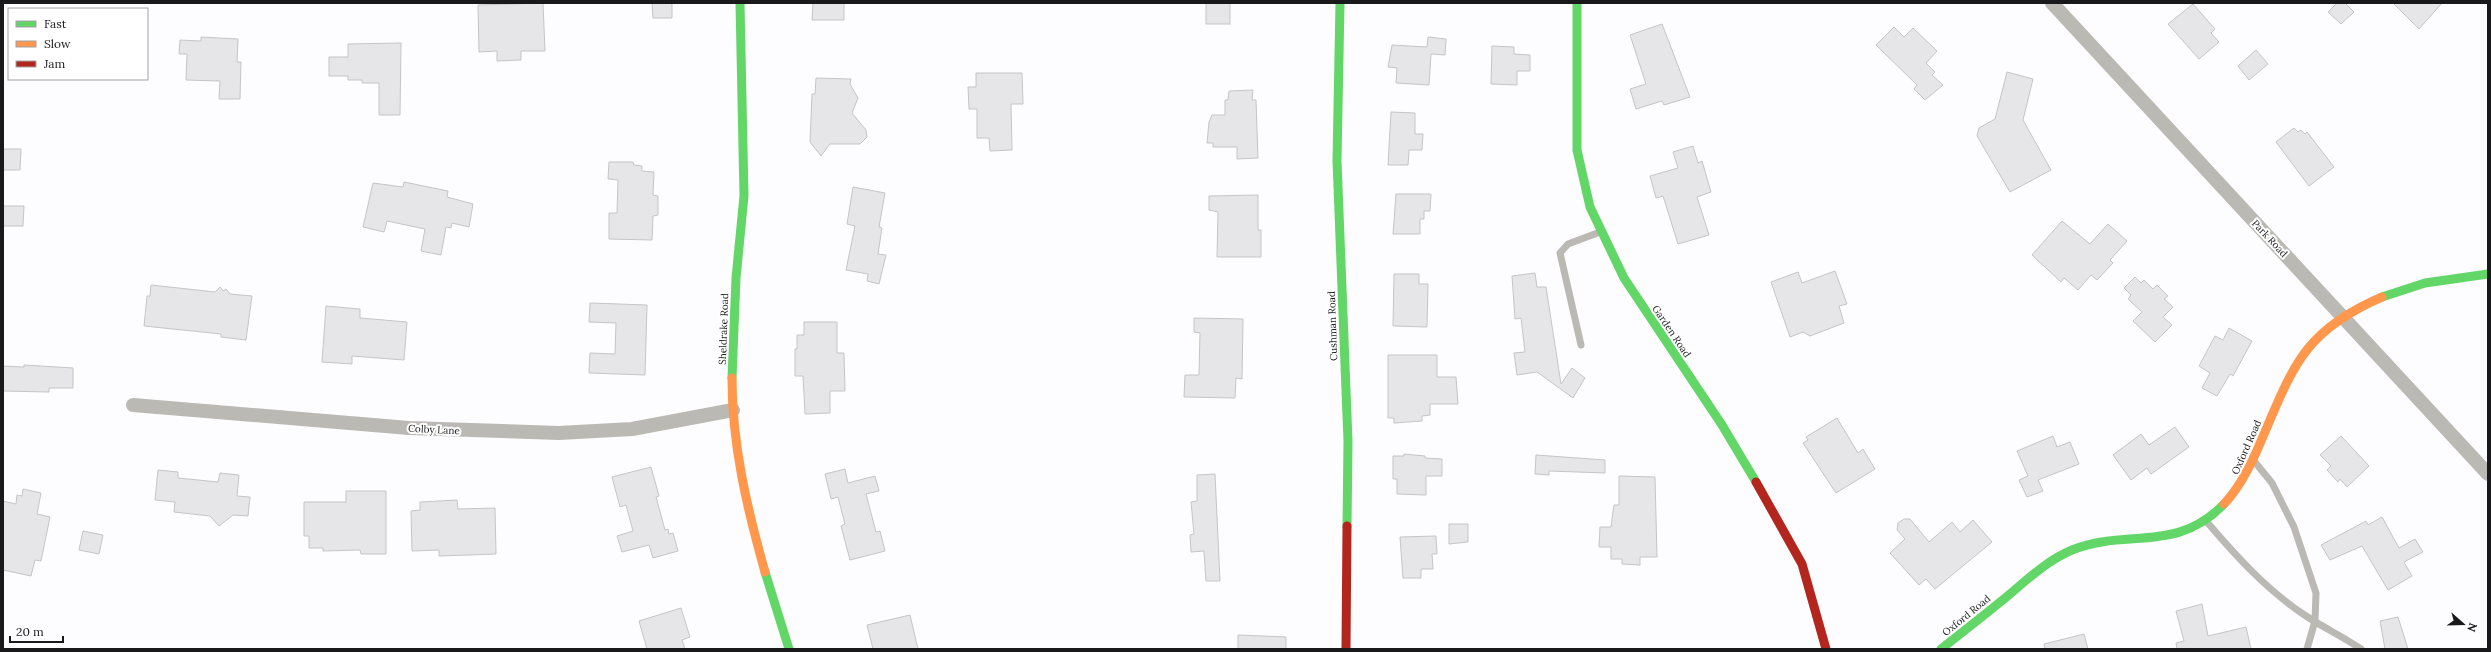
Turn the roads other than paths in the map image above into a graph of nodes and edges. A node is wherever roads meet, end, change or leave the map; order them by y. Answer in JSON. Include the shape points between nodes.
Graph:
{"nodes":[{"id":1,"x":740,"y":3,"type":"edge"},
{"id":2,"x":1340,"y":3,"type":"edge"},
{"id":3,"x":1577,"y":3,"type":"edge"},
{"id":4,"x":2052,"y":3,"type":"edge"},
{"id":5,"x":1601,"y":232,"type":"junction"},
{"id":6,"x":2488,"y":274,"type":"edge"},
{"id":7,"x":2342,"y":315,"type":"junction"},
{"id":8,"x":1581,"y":345,"type":"dead end"},
{"id":9,"x":133,"y":405,"type":"dead end"},
{"id":10,"x":733,"y":410,"type":"junction"},
{"id":11,"x":2254,"y":460,"type":"junction"},
{"id":12,"x":2488,"y":474,"type":"edge"},
{"id":13,"x":2206,"y":520,"type":"junction"},
{"id":14,"x":2314,"y":621,"type":"junction"},
{"id":15,"x":789,"y":649,"type":"edge"},
{"id":16,"x":1346,"y":649,"type":"edge"},
{"id":17,"x":1826,"y":649,"type":"edge"},
{"id":18,"x":1941,"y":649,"type":"edge"},
{"id":19,"x":2307,"y":649,"type":"edge"},
{"id":20,"x":2361,"y":649,"type":"edge"}],
"edges":[{"from":1,"to":10,"type":"street","name":"Sheldrake Road","via":[[743,223],[736,277],[732,344]]},
{"from":2,"to":16,"type":"street","name":"Cushman Road","via":[[1338,161],[1348,441]]},
{"from":3,"to":5,"type":"street","name":"Garden Road","via":[[1577,150],[1586,194]]},
{"from":4,"to":7,"type":"street","name":"Park Road"},
{"from":5,"to":8,"type":"lane","via":[[1568,244],[1560,253]]},
{"from":5,"to":17,"type":"street","name":"Garden Road","via":[[1624,278],[1722,426],[1784,529],[1802,564]]},
{"from":6,"to":7,"type":"street","name":"Oxford Road","via":[[2423,283]]},
{"from":7,"to":11,"type":"street","name":"Oxford Road","via":[[2323,331],[2293,370]]},
{"from":7,"to":12,"type":"street","name":"Park Road"},
{"from":9,"to":10,"type":"street","name":"Colby Lane","via":[[409,428],[559,433],[632,429]]},
{"from":10,"to":15,"type":"street","name":"Sheldrake Road","via":[[736,447],[744,488]]},
{"from":11,"to":13,"type":"street","name":"Oxford Road","via":[[2230,499]]},
{"from":11,"to":14,"type":"lane","via":[[2272,483],[2294,527],[2316,593]]},
{"from":13,"to":14,"type":"lane","via":[[2265,585]]},
{"from":13,"to":18,"type":"street","name":"Oxford Road","via":[[2164,536],[2094,545],[2062,555]]},
{"from":14,"to":19,"type":"lane"},
{"from":14,"to":20,"type":"lane"}]}
